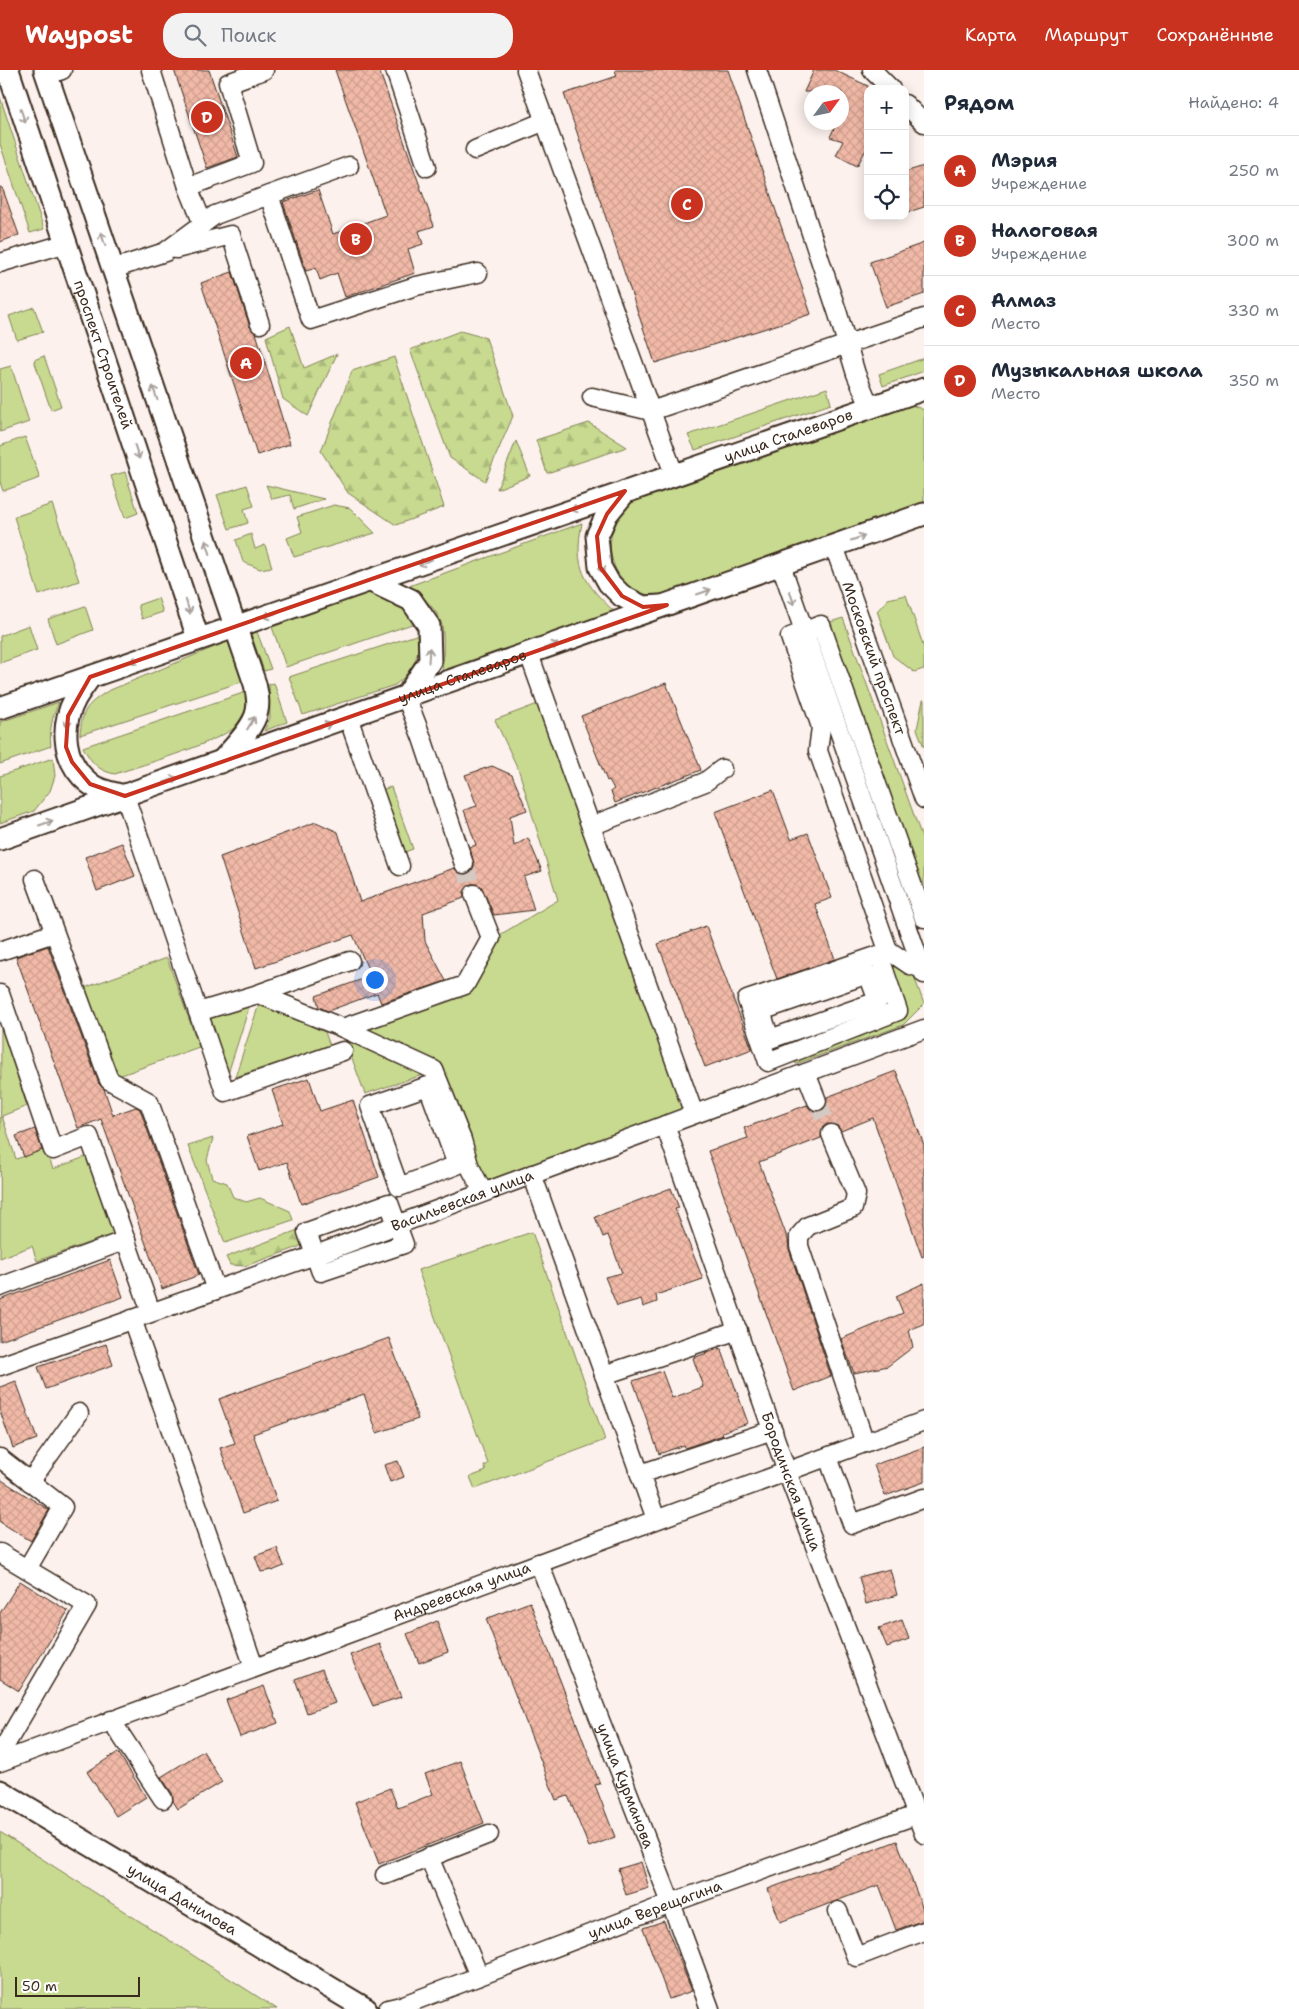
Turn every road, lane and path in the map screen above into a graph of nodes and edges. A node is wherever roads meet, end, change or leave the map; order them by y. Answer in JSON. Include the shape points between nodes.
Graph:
{"nodes":[{"id":1,"x":8,"y":70,"type":"edge"},
{"id":2,"x":151,"y":70,"type":"edge"},
{"id":3,"x":264,"y":70,"type":"edge"},
{"id":4,"x":395,"y":70,"type":"edge"},
{"id":5,"x":526,"y":70,"type":"edge"},
{"id":6,"x":757,"y":70,"type":"edge"},
{"id":7,"x":872,"y":70,"type":"edge"},
{"id":8,"x":52,"y":72,"type":"edge"},
{"id":9,"x":887,"y":85,"type":"edge"},
{"id":10,"x":909,"y":108,"type":"edge"},
{"id":11,"x":544,"y":121,"type":"junction"},
{"id":12,"x":924,"y":123,"type":"edge"},
{"id":13,"x":475,"y":150,"type":"dead end"},
{"id":14,"x":350,"y":166,"type":"dead end"},
{"id":15,"x":428,"y":167,"type":"dead end"},
{"id":16,"x":188,"y":187,"type":"junction"},
{"id":17,"x":269,"y":195,"type":"junction"},
{"id":18,"x":203,"y":224,"type":"junction"},
{"id":19,"x":67,"y":243,"type":"junction"},
{"id":20,"x":166,"y":252,"type":"junction"},
{"id":21,"x":0,"y":263,"type":"edge"},
{"id":22,"x":113,"y":269,"type":"junction"},
{"id":23,"x":478,"y":273,"type":"dead end"},
{"id":24,"x":924,"y":318,"type":"edge"},
{"id":25,"x":260,"y":324,"type":"dead end"},
{"id":26,"x":848,"y":345,"type":"junction"},
{"id":27,"x":919,"y":393,"type":"edge"},
{"id":28,"x":592,"y":397,"type":"dead end"},
{"id":29,"x":870,"y":407,"type":"junction"},
{"id":30,"x":651,"y":411,"type":"junction"},
{"id":31,"x":674,"y":474,"type":"junction"},
{"id":32,"x":625,"y":491,"type":"junction"},
{"id":33,"x":924,"y":514,"type":"edge"},
{"id":34,"x":834,"y":546,"type":"junction"},
{"id":35,"x":781,"y":565,"type":"junction"},
{"id":36,"x":371,"y":581,"type":"junction"},
{"id":37,"x":667,"y":605,"type":"junction"},
{"id":38,"x":235,"y":626,"type":"junction"},
{"id":39,"x":804,"y":632,"type":"junction"},
{"id":40,"x":198,"y":638,"type":"junction"},
{"id":41,"x":528,"y":654,"type":"junction"},
{"id":42,"x":90,"y":677,"type":"junction"},
{"id":43,"x":406,"y":697,"type":"junction"},
{"id":44,"x":0,"y":708,"type":"edge"},
{"id":45,"x":348,"y":717,"type":"junction"},
{"id":46,"x":221,"y":762,"type":"junction"},
{"id":47,"x":722,"y":769,"type":"dead end"},
{"id":48,"x":125,"y":796,"type":"junction"},
{"id":49,"x":924,"y":799,"type":"edge"},
{"id":50,"x":590,"y":826,"type":"junction"},
{"id":51,"x":0,"y":839,"type":"edge"},
{"id":52,"x":464,"y":864,"type":"tunnel mouth"},
{"id":53,"x":400,"y":866,"type":"dead end"},
{"id":54,"x":34,"y":879,"type":"dead end"},
{"id":55,"x":474,"y":894,"type":"tunnel mouth"},
{"id":56,"x":924,"y":918,"type":"edge"},
{"id":57,"x":54,"y":933,"type":"junction"},
{"id":58,"x":0,"y":951,"type":"edge"},
{"id":59,"x":350,"y":961,"type":"dead end"},
{"id":60,"x":923,"y":971,"type":"edge"},
{"id":61,"x":0,"y":994,"type":"edge"},
{"id":62,"x":258,"y":994,"type":"junction"},
{"id":63,"x":198,"y":1012,"type":"junction"},
{"id":64,"x":343,"y":1028,"type":"junction"},
{"id":65,"x":923,"y":1032,"type":"edge"},
{"id":66,"x":770,"y":1039,"type":"junction"},
{"id":67,"x":343,"y":1051,"type":"dead end"},
{"id":68,"x":777,"y":1058,"type":"junction"},
{"id":69,"x":806,"y":1073,"type":"junction"},
{"id":70,"x":785,"y":1080,"type":"junction"},
{"id":71,"x":817,"y":1101,"type":"tunnel mouth"},
{"id":72,"x":694,"y":1114,"type":"junction"},
{"id":73,"x":665,"y":1125,"type":"junction"},
{"id":74,"x":831,"y":1134,"type":"tunnel mouth"},
{"id":75,"x":456,"y":1142,"type":"junction"},
{"id":76,"x":532,"y":1174,"type":"junction"},
{"id":77,"x":483,"y":1192,"type":"junction"},
{"id":78,"x":397,"y":1224,"type":"junction"},
{"id":79,"x":126,"y":1240,"type":"junction"},
{"id":80,"x":315,"y":1255,"type":"junction"},
{"id":81,"x":0,"y":1287,"type":"edge"},
{"id":82,"x":216,"y":1290,"type":"junction"},
{"id":83,"x":151,"y":1312,"type":"junction"},
{"id":84,"x":132,"y":1319,"type":"junction"},
{"id":85,"x":738,"y":1330,"type":"junction"},
{"id":86,"x":0,"y":1366,"type":"edge"},
{"id":87,"x":604,"y":1375,"type":"junction"},
{"id":88,"x":79,"y":1413,"type":"dead end"},
{"id":89,"x":924,"y":1421,"type":"edge"},
{"id":90,"x":773,"y":1430,"type":"junction"},
{"id":91,"x":865,"y":1443,"type":"junction"},
{"id":92,"x":828,"y":1457,"type":"junction"},
{"id":93,"x":0,"y":1458,"type":"edge"},
{"id":94,"x":788,"y":1472,"type":"junction"},
{"id":95,"x":640,"y":1474,"type":"junction"},
{"id":96,"x":30,"y":1482,"type":"junction"},
{"id":97,"x":924,"y":1498,"type":"edge"},
{"id":98,"x":656,"y":1519,"type":"junction"},
{"id":99,"x":0,"y":1553,"type":"edge"},
{"id":100,"x":538,"y":1563,"type":"junction"},
{"id":101,"x":27,"y":1569,"type":"junction"},
{"id":102,"x":254,"y":1667,"type":"junction"},
{"id":103,"x":111,"y":1720,"type":"junction"},
{"id":104,"x":0,"y":1754,"type":"edge"},
{"id":105,"x":0,"y":1762,"type":"edge"},
{"id":106,"x":0,"y":1791,"type":"edge"},
{"id":107,"x":163,"y":1799,"type":"dead end"},
{"id":108,"x":920,"y":1813,"type":"edge"},
{"id":109,"x":489,"y":1834,"type":"dead end"},
{"id":110,"x":924,"y":1834,"type":"edge"},
{"id":111,"x":429,"y":1858,"type":"junction"},
{"id":112,"x":385,"y":1875,"type":"dead end"},
{"id":113,"x":671,"y":1903,"type":"junction"},
{"id":114,"x":838,"y":1911,"type":"dead end"},
{"id":115,"x":924,"y":1932,"type":"edge"},
{"id":116,"x":479,"y":1976,"type":"junction"},
{"id":117,"x":366,"y":2009,"type":"edge"},
{"id":118,"x":388,"y":2009,"type":"edge"},
{"id":119,"x":710,"y":2009,"type":"edge"}],
"edges":[{"from":1,"to":19,"type":"main road","name":"проспект Строителей","one_way":true},
{"from":2,"to":16,"type":"street"},
{"from":3,"to":16,"type":"street","via":[[228,83],[252,163]]},
{"from":4,"to":15,"type":"street"},
{"from":5,"to":11,"type":"street"},
{"from":6,"to":26,"type":"street"},
{"from":7,"to":9,"type":"street"},
{"from":22,"to":8,"type":"main road","one_way":true},
{"from":10,"to":12,"type":"street"},
{"from":11,"to":13,"type":"street"},
{"from":11,"to":30,"type":"street"},
{"from":14,"to":17,"type":"street"},
{"from":16,"to":18,"type":"street"},
{"from":17,"to":18,"type":"street","via":[[215,215]]},
{"from":17,"to":23,"type":"street","via":[[311,320],[416,286]]},
{"from":18,"to":20,"type":"street"},
{"from":19,"to":21,"type":"street"},
{"from":19,"to":40,"type":"main road","name":"проспект Строителей","one_way":true},
{"from":20,"to":22,"type":"street"},
{"from":20,"to":25,"type":"street","via":[[231,234]]},
{"from":38,"to":22,"type":"main road","one_way":true},
{"from":24,"to":26,"type":"street"},
{"from":26,"to":29,"type":"street"},
{"from":26,"to":30,"type":"street"},
{"from":27,"to":29,"type":"main road","name":"улица Сталеваров"},
{"from":28,"to":30,"type":"street"},
{"from":29,"to":31,"type":"main road","name":"улица Сталеваров"},
{"from":30,"to":31,"type":"street"},
{"from":31,"to":32,"type":"main road","name":"улица Сталеваров"},
{"from":32,"to":36,"type":"main road","name":"улица Сталеваров","one_way":true},
{"from":32,"to":37,"type":"main road","one_way":true,"via":[[607,514],[597,536],[600,567],[622,596],[643,607]]},
{"from":34,"to":33,"type":"main road","name":"улица Сталеваров","one_way":true},
{"from":34,"to":35,"type":"main road","name":"улица Сталеваров"},
{"from":34,"to":49,"type":"street","name":"Московский проспект"},
{"from":37,"to":35,"type":"main road","name":"улица Сталеваров","one_way":true},
{"from":35,"to":39,"type":"street","one_way":true},
{"from":36,"to":38,"type":"main road","name":"улица Сталеваров","one_way":true},
{"from":43,"to":36,"type":"main road","one_way":true,"via":[[430,661],[429,626],[411,600]]},
{"from":41,"to":37,"type":"main road","name":"улица Сталеваров","one_way":true},
{"from":38,"to":40,"type":"main road","name":"улица Сталеваров"},
{"from":46,"to":38,"type":"main road","one_way":true,"via":[[251,725],[257,712],[255,684]]},
{"from":39,"to":56,"type":"street","via":[[821,625]]},
{"from":39,"to":60,"type":"street"},
{"from":39,"to":60,"type":"street","via":[[790,637],[821,727],[818,751],[821,760],[888,950]]},
{"from":40,"to":42,"type":"main road","name":"улица Сталеваров","one_way":true},
{"from":41,"to":43,"type":"main road","name":"улица Сталеваров"},
{"from":41,"to":50,"type":"street"},
{"from":42,"to":44,"type":"main road","name":"улица Сталеваров"},
{"from":42,"to":48,"type":"main road","one_way":true,"via":[[75,698],[68,716],[66,747],[72,762],[90,784]]},
{"from":43,"to":45,"type":"main road","name":"улица Сталеваров"},
{"from":43,"to":52,"type":"street"},
{"from":46,"to":45,"type":"main road","name":"улица Сталеваров","one_way":true},
{"from":45,"to":53,"type":"street"},
{"from":48,"to":46,"type":"main road","name":"улица Сталеваров","one_way":true},
{"from":47,"to":50,"type":"street","via":[[706,782]]},
{"from":51,"to":48,"type":"main road","name":"улица Сталеваров","one_way":true},
{"from":48,"to":63,"type":"street"},
{"from":50,"to":72,"type":"street"},
{"from":54,"to":57,"type":"street"},
{"from":55,"to":64,"type":"street","via":[[491,938],[465,985]]},
{"from":57,"to":58,"type":"street"},
{"from":57,"to":82,"type":"street","via":[[109,1080],[149,1102]]},
{"from":59,"to":62,"type":"street"},
{"from":61,"to":79,"type":"street","via":[[54,1150],[88,1136]]},
{"from":62,"to":63,"type":"street"},
{"from":62,"to":64,"type":"street"},
{"from":63,"to":67,"type":"street","via":[[225,1092]]},
{"from":64,"to":75,"type":"street","via":[[434,1070]]},
{"from":65,"to":69,"type":"street","name":"Васильевская улица"},
{"from":66,"to":66,"type":"street","via":[[761,1011],[868,974],[878,1001]]},
{"from":66,"to":68,"type":"street"},
{"from":68,"to":68,"type":"street","via":[[898,1011],[879,955],[747,1000],[768,1062]]},
{"from":68,"to":70,"type":"street"},
{"from":69,"to":70,"type":"street","name":"Васильевская улица"},
{"from":69,"to":71,"type":"street"},
{"from":70,"to":72,"type":"street","name":"Васильевская улица"},
{"from":72,"to":73,"type":"street","name":"Васильевская улица"},
{"from":73,"to":76,"type":"street","name":"Васильевская улица"},
{"from":73,"to":85,"type":"street","name":"Бородинская улица"},
{"from":74,"to":91,"type":"street","via":[[856,1194],[853,1208],[808,1226],[799,1236],[799,1246]]},
{"from":75,"to":75,"type":"street","via":[[428,1086],[370,1106],[399,1187],[457,1165]]},
{"from":75,"to":77,"type":"street"},
{"from":76,"to":77,"type":"street","name":"Васильевская улица"},
{"from":76,"to":87,"type":"street"},
{"from":77,"to":78,"type":"street","name":"Васильевская улица"},
{"from":78,"to":80,"type":"street","name":"Васильевская улица"},
{"from":78,"to":80,"type":"street","via":[[389,1203],[307,1232]]},
{"from":79,"to":81,"type":"street"},
{"from":79,"to":83,"type":"street"},
{"from":80,"to":82,"type":"street","name":"Васильевская улица"},
{"from":82,"to":83,"type":"street","name":"Васильевская улица"},
{"from":83,"to":84,"type":"street","name":"Васильевская улица"},
{"from":84,"to":86,"type":"street","name":"Васильевская улица"},
{"from":84,"to":102,"type":"street"},
{"from":85,"to":87,"type":"street"},
{"from":85,"to":90,"type":"street","name":"Бородинская улица"},
{"from":87,"to":95,"type":"street"},
{"from":88,"to":96,"type":"street"},
{"from":89,"to":91,"type":"street","name":"Андреевская улица"},
{"from":90,"to":94,"type":"street","name":"Бородинская улица"},
{"from":90,"to":95,"type":"street"},
{"from":91,"to":92,"type":"street","name":"Андреевская улица"},
{"from":92,"to":94,"type":"street","name":"Андреевская улица"},
{"from":92,"to":97,"type":"street","via":[[852,1524]]},
{"from":93,"to":96,"type":"street"},
{"from":94,"to":98,"type":"street","name":"Андреевская улица"},
{"from":94,"to":108,"type":"street","name":"Бородинская улица"},
{"from":95,"to":98,"type":"street"},
{"from":96,"to":101,"type":"street","via":[[63,1507]]},
{"from":98,"to":100,"type":"street","name":"Андреевская улица"},
{"from":99,"to":101,"type":"street"},
{"from":100,"to":102,"type":"street","name":"Андреевская улица"},
{"from":100,"to":113,"type":"street","name":"улица Курманова"},
{"from":101,"to":104,"type":"street","via":[[87,1605]]},
{"from":102,"to":103,"type":"street","name":"Андреевская улица"},
{"from":103,"to":105,"type":"street","name":"Андреевская улица"},
{"from":103,"to":107,"type":"street"},
{"from":106,"to":117,"type":"main road","name":"улица Данилова"},
{"from":108,"to":110,"type":"street","name":"Бородинская улица"},
{"from":108,"to":113,"type":"street","name":"улица Верещагина"},
{"from":109,"to":111,"type":"street"},
{"from":111,"to":112,"type":"street"},
{"from":111,"to":116,"type":"street"},
{"from":113,"to":116,"type":"street","name":"улица Верещагина"},
{"from":113,"to":119,"type":"street","name":"улица Курманова"},
{"from":114,"to":115,"type":"street","via":[[856,1957]]},
{"from":116,"to":118,"type":"street","name":"улица Верещагина"}]}
